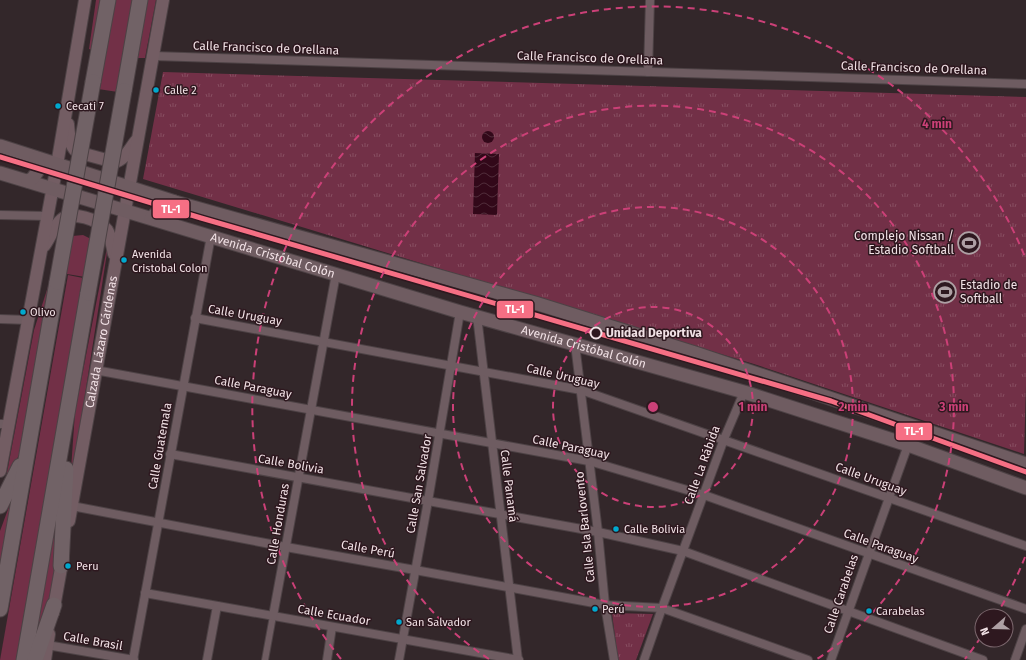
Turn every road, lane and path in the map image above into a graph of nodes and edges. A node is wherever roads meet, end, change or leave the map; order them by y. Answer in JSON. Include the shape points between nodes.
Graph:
{"nodes":[{"id":1,"x":85,"y":0,"type":"edge"},
{"id":2,"x":108,"y":0,"type":"edge"},
{"id":3,"x":140,"y":0,"type":"edge"},
{"id":4,"x":163,"y":0,"type":"edge"},
{"id":5,"x":650,"y":0,"type":"edge"},
{"id":6,"x":153,"y":56,"type":"junction"},
{"id":7,"x":648,"y":72,"type":"junction"},
{"id":8,"x":1026,"y":84,"type":"edge"},
{"id":9,"x":66,"y":113,"type":"junction"},
{"id":10,"x":138,"y":138,"type":"junction"},
{"id":11,"x":0,"y":146,"type":"edge"},
{"id":12,"x":36,"y":158,"type":"junction"},
{"id":13,"x":57,"y":165,"type":"junction"},
{"id":14,"x":0,"y":173,"type":"edge"},
{"id":15,"x":28,"y":181,"type":"junction"},
{"id":16,"x":53,"y":188,"type":"junction"},
{"id":17,"x":129,"y":188,"type":"junction"},
{"id":18,"x":175,"y":202,"type":"junction"},
{"id":19,"x":125,"y":210,"type":"junction"},
{"id":20,"x":0,"y":215,"type":"edge"},
{"id":21,"x":48,"y":216,"type":"junction"},
{"id":22,"x":151,"y":218,"type":"junction"},
{"id":23,"x":211,"y":236,"type":"junction"},
{"id":24,"x":41,"y":252,"type":"junction"},
{"id":25,"x":115,"y":263,"type":"junction"},
{"id":26,"x":336,"y":274,"type":"junction"},
{"id":27,"x":460,"y":312,"type":"junction"},
{"id":28,"x":477,"y":316,"type":"junction"},
{"id":29,"x":195,"y":318,"type":"junction"},
{"id":30,"x":0,"y":319,"type":"edge"},
{"id":31,"x":28,"y":320,"type":"junction"},
{"id":32,"x":324,"y":342,"type":"junction"},
{"id":33,"x":575,"y":344,"type":"junction"},
{"id":34,"x":451,"y":365,"type":"junction"},
{"id":35,"x":95,"y":370,"type":"junction"},
{"id":36,"x":483,"y":371,"type":"junction"},
{"id":37,"x":183,"y":386,"type":"junction"},
{"id":38,"x":581,"y":390,"type":"junction"},
{"id":39,"x":744,"y":392,"type":"junction"},
{"id":40,"x":68,"y":407,"type":"junction"},
{"id":41,"x":311,"y":410,"type":"junction"},
{"id":42,"x":4,"y":424,"type":"edge"},
{"id":43,"x":440,"y":434,"type":"junction"},
{"id":44,"x":724,"y":439,"type":"junction"},
{"id":45,"x":491,"y":444,"type":"junction"},
{"id":46,"x":908,"y":445,"type":"junction"},
{"id":47,"x":27,"y":451,"type":"junction"},
{"id":48,"x":170,"y":454,"type":"junction"},
{"id":49,"x":589,"y":461,"type":"junction"},
{"id":50,"x":1026,"y":464,"type":"edge"},
{"id":51,"x":0,"y":471,"type":"edge"},
{"id":52,"x":299,"y":477,"type":"junction"},
{"id":53,"x":1026,"y":488,"type":"edge"},
{"id":54,"x":704,"y":495,"type":"junction"},
{"id":55,"x":889,"y":499,"type":"junction"},
{"id":56,"x":428,"y":501,"type":"junction"},
{"id":57,"x":0,"y":506,"type":"edge"},
{"id":58,"x":72,"y":506,"type":"junction"},
{"id":59,"x":500,"y":514,"type":"junction"},
{"id":60,"x":158,"y":522,"type":"junction"},
{"id":61,"x":598,"y":532,"type":"junction"},
{"id":62,"x":1026,"y":546,"type":"edge"},
{"id":63,"x":286,"y":547,"type":"junction"},
{"id":64,"x":683,"y":551,"type":"junction"},
{"id":65,"x":868,"y":554,"type":"junction"},
{"id":66,"x":61,"y":566,"type":"junction"},
{"id":67,"x":416,"y":570,"type":"junction"},
{"id":68,"x":509,"y":588,"type":"junction"},
{"id":69,"x":145,"y":593,"type":"junction"},
{"id":70,"x":605,"y":605,"type":"junction"},
{"id":71,"x":54,"y":606,"type":"junction"},
{"id":72,"x":217,"y":606,"type":"junction"},
{"id":73,"x":662,"y":608,"type":"junction"},
{"id":74,"x":0,"y":609,"type":"edge"},
{"id":75,"x":1026,"y":609,"type":"edge"},
{"id":76,"x":848,"y":610,"type":"junction"},
{"id":77,"x":274,"y":616,"type":"junction"},
{"id":78,"x":332,"y":627,"type":"junction"},
{"id":79,"x":1026,"y":629,"type":"edge"},
{"id":80,"x":403,"y":639,"type":"junction"},
{"id":81,"x":47,"y":645,"type":"junction"},
{"id":82,"x":24,"y":660,"type":"edge"},
{"id":83,"x":35,"y":660,"type":"edge"},
{"id":84,"x":45,"y":660,"type":"edge"},
{"id":85,"x":134,"y":660,"type":"edge"},
{"id":86,"x":207,"y":660,"type":"edge"},
{"id":87,"x":265,"y":660,"type":"edge"},
{"id":88,"x":327,"y":660,"type":"edge"},
{"id":89,"x":399,"y":660,"type":"edge"},
{"id":90,"x":519,"y":660,"type":"edge"},
{"id":91,"x":614,"y":660,"type":"edge"},
{"id":92,"x":644,"y":660,"type":"edge"},
{"id":93,"x":808,"y":660,"type":"edge"},
{"id":94,"x":831,"y":660,"type":"edge"},
{"id":95,"x":983,"y":660,"type":"edge"},
{"id":96,"x":1015,"y":660,"type":"edge"}],
"edges":[{"from":1,"to":9,"type":"main road"},
{"from":2,"to":47,"type":"highway","bridge":true},
{"from":3,"to":40,"type":"highway","name":"Calzada Lázaro Cárdenas","bridge":true},
{"from":4,"to":6,"type":"main road","name":"Calzada Lázaro Cárdenas"},
{"from":5,"to":7,"type":"street"},
{"from":6,"to":7,"type":"street","name":"Calle Francisco de Orellana"},
{"from":6,"to":10,"type":"main road","name":"Calzada Lázaro Cárdenas"},
{"from":7,"to":8,"type":"street","name":"Calle Francisco de Orellana"},
{"from":9,"to":10,"type":"main road","via":[[70,141],[77,152],[114,162],[125,155]]},
{"from":9,"to":13,"type":"main road"},
{"from":10,"to":17,"type":"main road","name":"Calzada Lázaro Cárdenas"},
{"from":11,"to":12,"type":"main road","name":"Avenida Cristóbal Colón"},
{"from":12,"to":13,"type":"main road","name":"Avenida Cristóbal Colón"},
{"from":12,"to":15,"type":"main road","via":[[39,169]]},
{"from":13,"to":16,"type":"main road"},
{"from":13,"to":17,"type":"main road","name":"Avenida Cristóbal Colón"},
{"from":14,"to":15,"type":"main road","name":"Avenida Cristóbal Colón"},
{"from":15,"to":16,"type":"main road","name":"Avenida Cristóbal Colón"},
{"from":16,"to":19,"type":"main road","name":"Avenida Cristóbal Colón"},
{"from":16,"to":21,"type":"main road"},
{"from":17,"to":18,"type":"main road","name":"Avenida Cristóbal Colón"},
{"from":17,"to":19,"type":"main road","name":"Calzada Lázaro Cárdenas"},
{"from":18,"to":22,"type":"main road","via":[[162,208]]},
{"from":18,"to":50,"type":"main road","name":"Avenida Cristóbal Colón","via":[[550,308],[695,353]]},
{"from":19,"to":22,"type":"main road","name":"Avenida Cristóbal Colón"},
{"from":19,"to":25,"type":"main road","name":"Calzada Lázaro Cárdenas"},
{"from":20,"to":21,"type":"street"},
{"from":21,"to":24,"type":"main road"},
{"from":22,"to":23,"type":"main road","name":"Avenida Cristóbal Colón"},
{"from":23,"to":26,"type":"main road","name":"Avenida Cristóbal Colón"},
{"from":23,"to":29,"type":"street","name":"Calle Guatemala"},
{"from":24,"to":25,"type":"main road","via":[[61,220],[73,215],[103,225],[110,237]]},
{"from":24,"to":31,"type":"main road"},
{"from":25,"to":35,"type":"main road","name":"Calzada Lázaro Cárdenas"},
{"from":26,"to":27,"type":"main road","name":"Avenida Cristóbal Colón"},
{"from":26,"to":32,"type":"street","name":"Calle Honduras"},
{"from":27,"to":28,"type":"main road","name":"Avenida Cristóbal Colón"},
{"from":27,"to":34,"type":"street","name":"Calle San Salvador"},
{"from":28,"to":33,"type":"main road","name":"Avenida Cristóbal Colón"},
{"from":28,"to":36,"type":"street","name":"Calle Panamá"},
{"from":29,"to":32,"type":"street","name":"Calle Uruguay"},
{"from":29,"to":37,"type":"street","name":"Calle Guatemala"},
{"from":30,"to":31,"type":"street"},
{"from":31,"to":42,"type":"main road"},
{"from":32,"to":34,"type":"street","name":"Calle Uruguay"},
{"from":32,"to":41,"type":"street","name":"Calle Honduras"},
{"from":33,"to":38,"type":"street","name":"Calle Isla Barlovento"},
{"from":33,"to":39,"type":"main road","name":"Avenida Cristóbal Colón"},
{"from":34,"to":36,"type":"street","name":"Calle Uruguay"},
{"from":34,"to":43,"type":"street","name":"Calle San Salvador"},
{"from":35,"to":37,"type":"street","name":"Calle Paraguay"},
{"from":35,"to":58,"type":"main road","name":"Calzada Lázaro Cárdenas"},
{"from":36,"to":38,"type":"street","name":"Calle Uruguay"},
{"from":36,"to":45,"type":"street","name":"Calle Panamá"},
{"from":37,"to":41,"type":"street","name":"Calle Paraguay"},
{"from":37,"to":48,"type":"street","name":"Calle Guatemala"},
{"from":38,"to":44,"type":"street","name":"Calle Uruguay"},
{"from":38,"to":49,"type":"street","name":"Calle Isla Barlovento"},
{"from":39,"to":44,"type":"street","name":"Calle La Rábida"},
{"from":39,"to":46,"type":"main road","name":"Avenida Cristóbal Colón"},
{"from":40,"to":66,"type":"highway"},
{"from":40,"to":82,"type":"highway","name":"Calzada Lázaro Cárdenas"},
{"from":41,"to":43,"type":"street","name":"Calle Paraguay"},
{"from":41,"to":52,"type":"street","name":"Calle Honduras"},
{"from":42,"to":51,"type":"main road"},
{"from":43,"to":45,"type":"street","name":"Calle Paraguay"},
{"from":43,"to":56,"type":"street","name":"Calle San Salvador"},
{"from":44,"to":54,"type":"street","name":"Calle La Rábida"},
{"from":44,"to":55,"type":"street","name":"Calle Uruguay"},
{"from":45,"to":49,"type":"street","name":"Calle Paraguay"},
{"from":45,"to":59,"type":"street","name":"Calle Panamá"},
{"from":46,"to":53,"type":"main road","name":"Avenida Cristóbal Colón"},
{"from":46,"to":55,"type":"street","name":"Calle Carabelas"},
{"from":47,"to":57,"type":"highway"},
{"from":47,"to":74,"type":"highway"},
{"from":48,"to":52,"type":"street","name":"Calle Bolivia"},
{"from":48,"to":60,"type":"street","name":"Calle Guatemala"},
{"from":49,"to":54,"type":"street","name":"Calle Paraguay"},
{"from":49,"to":61,"type":"street","name":"Calle Isla Barlovento"},
{"from":52,"to":56,"type":"street","name":"Calle Bolivia"},
{"from":52,"to":63,"type":"street","name":"Calle Honduras"},
{"from":54,"to":64,"type":"street","name":"Calle La Rábida"},
{"from":54,"to":65,"type":"street","name":"Calle Paraguay"},
{"from":55,"to":62,"type":"street","name":"Calle Uruguay"},
{"from":55,"to":65,"type":"street","name":"Calle Carabelas"},
{"from":56,"to":59,"type":"street","name":"Calle Bolivia"},
{"from":56,"to":67,"type":"street","name":"Calle San Salvador"},
{"from":58,"to":60,"type":"street","name":"Calle Perú"},
{"from":58,"to":66,"type":"main road","name":"Calzada Lázaro Cárdenas"},
{"from":59,"to":61,"type":"street","name":"Calle Bolivia"},
{"from":59,"to":68,"type":"street","name":"Calle Panamá"},
{"from":60,"to":63,"type":"street","name":"Calle Perú"},
{"from":60,"to":69,"type":"street","name":"Calle Guatemala"},
{"from":61,"to":64,"type":"street","name":"Calle Bolivia"},
{"from":61,"to":70,"type":"street","name":"Calle Isla Barlovento"},
{"from":63,"to":67,"type":"street","name":"Calle Perú"},
{"from":63,"to":77,"type":"street","name":"Calle Honduras"},
{"from":64,"to":73,"type":"street","name":"Calle La Rábida"},
{"from":64,"to":76,"type":"street","name":"Calle Bolivia"},
{"from":65,"to":75,"type":"street","name":"Calle Paraguay"},
{"from":65,"to":76,"type":"street","name":"Calle Carabelas"},
{"from":66,"to":71,"type":"main road","name":"Calzada Lázaro Cárdenas"},
{"from":67,"to":68,"type":"street","name":"Calle Perú"},
{"from":67,"to":80,"type":"street","name":"Calle San Salvador"},
{"from":68,"to":70,"type":"street","name":"Calle Perú"},
{"from":68,"to":90,"type":"street","name":"Calle Panamá"},
{"from":69,"to":72,"type":"street","name":"Calle Ecuador"},
{"from":69,"to":85,"type":"street","name":"Calle Guatemala"},
{"from":70,"to":73,"type":"street","name":"Calle Perú"},
{"from":70,"to":91,"type":"street","name":"Calle Isla Barlovento"},
{"from":71,"to":81,"type":"main road","name":"Calzada Lázaro Cárdenas"},
{"from":71,"to":83,"type":"highway"},
{"from":72,"to":77,"type":"street","name":"Calle Ecuador"},
{"from":72,"to":86,"type":"street"},
{"from":73,"to":92,"type":"street","name":"Calle La Rábida"},
{"from":73,"to":93,"type":"street","name":"Calle Perú"},
{"from":76,"to":94,"type":"street","name":"Calle Carabelas"},
{"from":76,"to":95,"type":"street","name":"Calle Bolivia"},
{"from":77,"to":78,"type":"street","name":"Calle Ecuador"},
{"from":77,"to":87,"type":"street","name":"Calle Honduras"},
{"from":78,"to":80,"type":"street","name":"Calle Ecuador"},
{"from":78,"to":88,"type":"street"},
{"from":79,"to":96,"type":"street"},
{"from":80,"to":89,"type":"street","name":"Calle San Salvador"},
{"from":80,"to":90,"type":"street","name":"Calle Ecuador"},
{"from":81,"to":84,"type":"main road","name":"Calzada Lázaro Cárdenas"},
{"from":81,"to":85,"type":"street","name":"Calle Brasil"}]}
